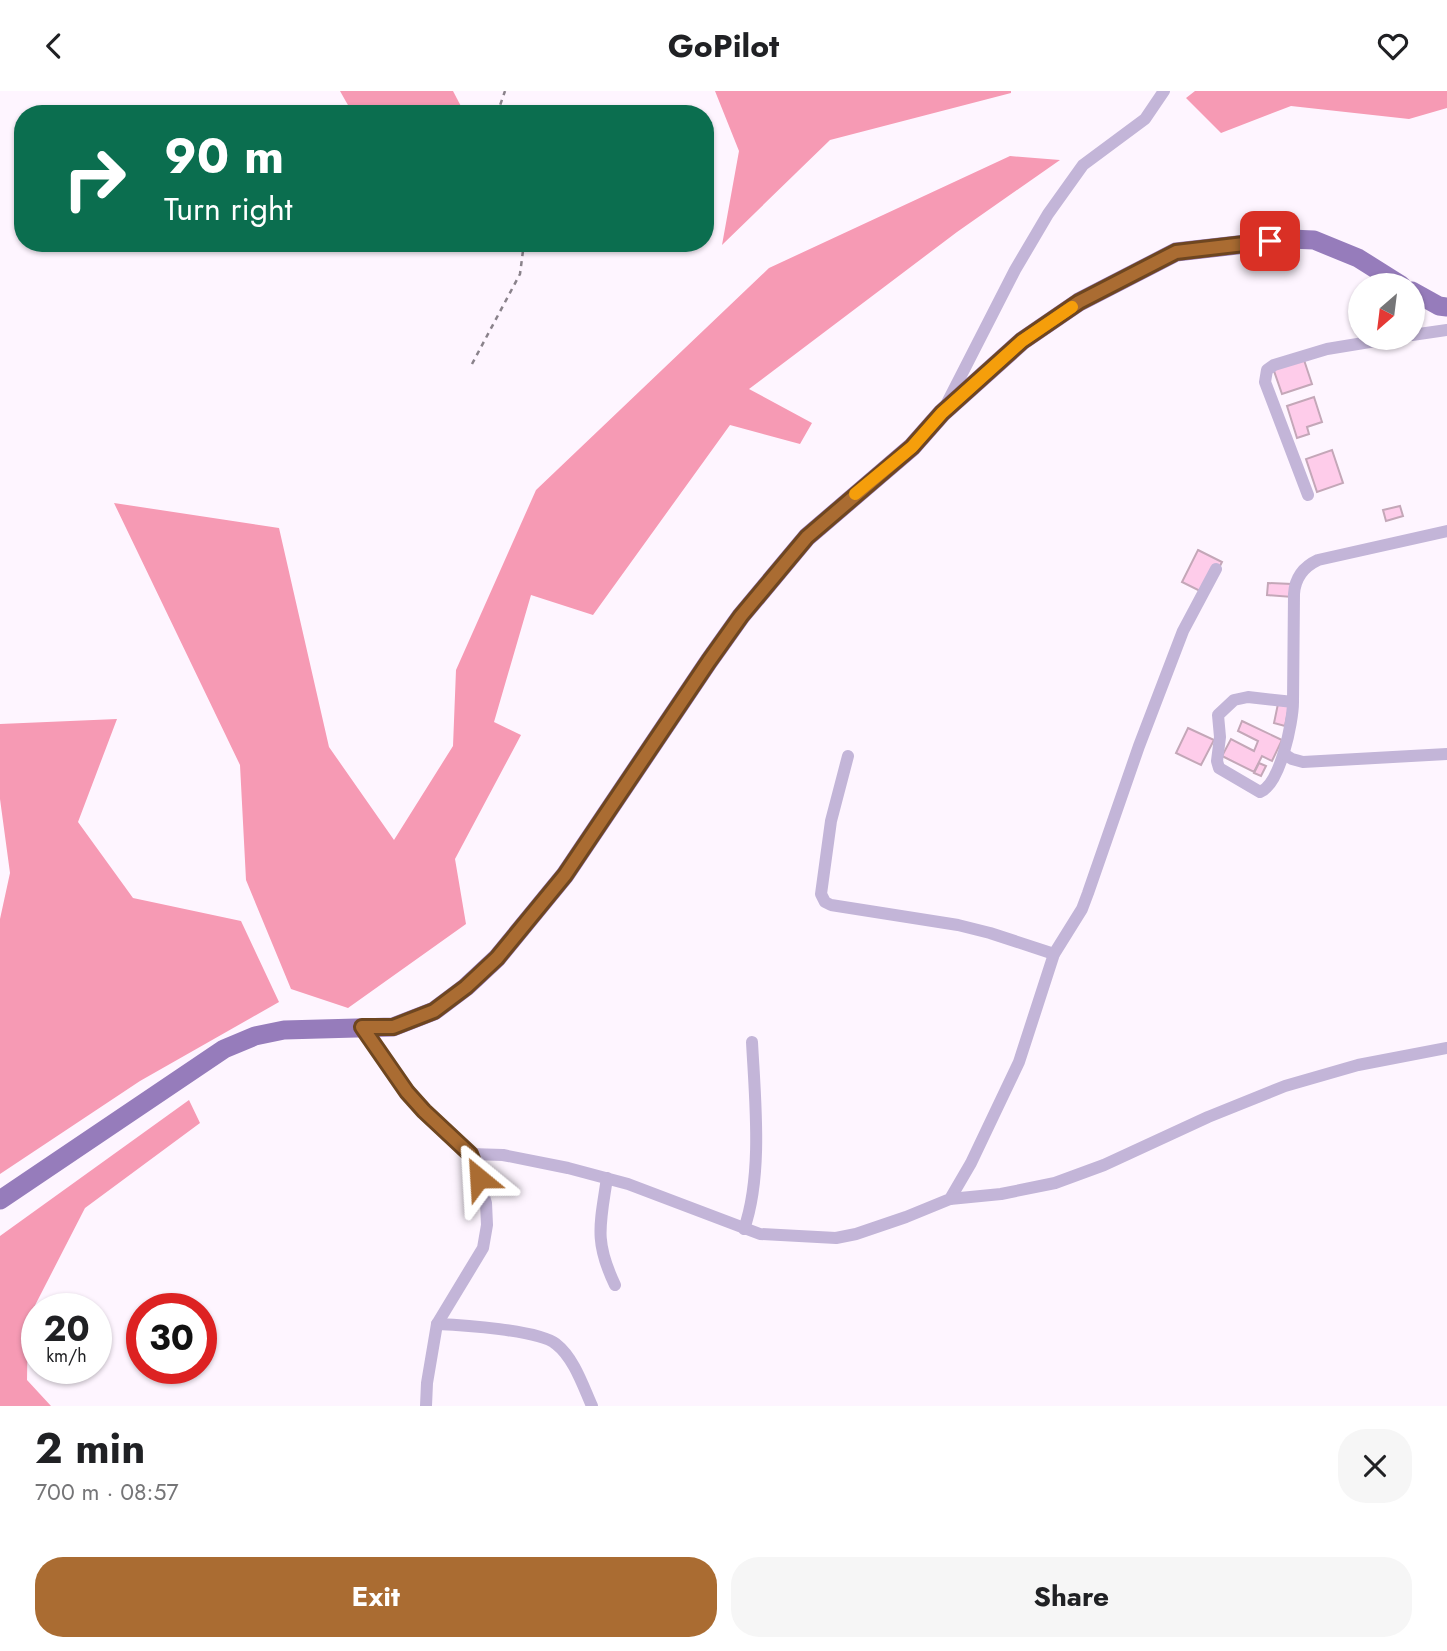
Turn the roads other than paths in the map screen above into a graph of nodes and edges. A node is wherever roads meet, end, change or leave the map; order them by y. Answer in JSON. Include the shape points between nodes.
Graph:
{"nodes":[{"id":1,"x":1164,"y":91,"type":"edge"},
{"id":2,"x":1382,"y":273,"type":"edge"},
{"id":3,"x":1425,"y":299,"type":"edge"},
{"id":4,"x":1447,"y":307,"type":"edge"},
{"id":5,"x":1447,"y":330,"type":"edge"},
{"id":6,"x":1425,"y":333,"type":"edge"},
{"id":7,"x":1348,"y":346,"type":"edge"},
{"id":8,"x":942,"y":413,"type":"junction"},
{"id":9,"x":1308,"y":495,"type":"dead end"},
{"id":10,"x":1447,"y":531,"type":"edge"},
{"id":11,"x":1216,"y":569,"type":"dead end"},
{"id":12,"x":1293,"y":702,"type":"junction"},
{"id":13,"x":1284,"y":754,"type":"junction"},
{"id":14,"x":1447,"y":754,"type":"edge"},
{"id":15,"x":849,"y":756,"type":"dead end"},
{"id":16,"x":1054,"y":954,"type":"junction"},
{"id":17,"x":362,"y":1027,"type":"junction"},
{"id":18,"x":752,"y":1042,"type":"dead end"},
{"id":19,"x":1447,"y":1048,"type":"edge"},
{"id":20,"x":470,"y":1154,"type":"junction"},
{"id":21,"x":607,"y":1178,"type":"junction"},
{"id":22,"x":950,"y":1199,"type":"junction"},
{"id":23,"x":0,"y":1200,"type":"edge"},
{"id":24,"x":744,"y":1229,"type":"junction"},
{"id":25,"x":615,"y":1285,"type":"dead end"},
{"id":26,"x":438,"y":1324,"type":"junction"},
{"id":27,"x":426,"y":1406,"type":"edge"},
{"id":28,"x":592,"y":1406,"type":"edge"}],
"edges":[{"from":1,"to":8,"type":"street","via":[[1145,119],[1083,165],[1048,214]]},
{"from":2,"to":8,"type":"main road","via":[[1314,240],[1176,252],[1079,302],[1022,341]]},
{"from":3,"to":4,"type":"main road"},
{"from":5,"to":6,"type":"street"},
{"from":7,"to":9,"type":"street","via":[[1267,370],[1265,382]]},
{"from":8,"to":17,"type":"main road","via":[[912,447],[807,537],[741,616],[565,875],[497,958],[434,1011],[393,1027]]},
{"from":10,"to":12,"type":"street","via":[[1318,560],[1301,572],[1294,594]]},
{"from":11,"to":16,"type":"street","via":[[1183,631],[1082,909]]},
{"from":12,"to":13,"type":"street"},
{"from":12,"to":13,"type":"street","via":[[1241,698],[1222,709],[1217,719],[1219,768],[1256,791],[1267,788]]},
{"from":13,"to":14,"type":"street","via":[[1303,762]]},
{"from":15,"to":16,"type":"street","via":[[827,842],[821,894],[825,902],[958,925]]},
{"from":16,"to":22,"type":"street","via":[[1019,1062]]},
{"from":17,"to":20,"type":"street","via":[[407,1092]]},
{"from":17,"to":23,"type":"main road","via":[[284,1030],[224,1049]]},
{"from":18,"to":24,"type":"street","via":[[753,1201]]},
{"from":19,"to":22,"type":"street","via":[[1358,1065],[1285,1086],[1055,1183]]},
{"from":20,"to":21,"type":"street","via":[[503,1155]]},
{"from":20,"to":26,"type":"street","via":[[486,1203],[486,1236],[476,1263]]},
{"from":21,"to":24,"type":"street"},
{"from":21,"to":25,"type":"street","via":[[600,1241]]},
{"from":22,"to":24,"type":"street","via":[[836,1238]]},
{"from":26,"to":27,"type":"street"},
{"from":26,"to":28,"type":"street","via":[[548,1338],[572,1365]]}]}
